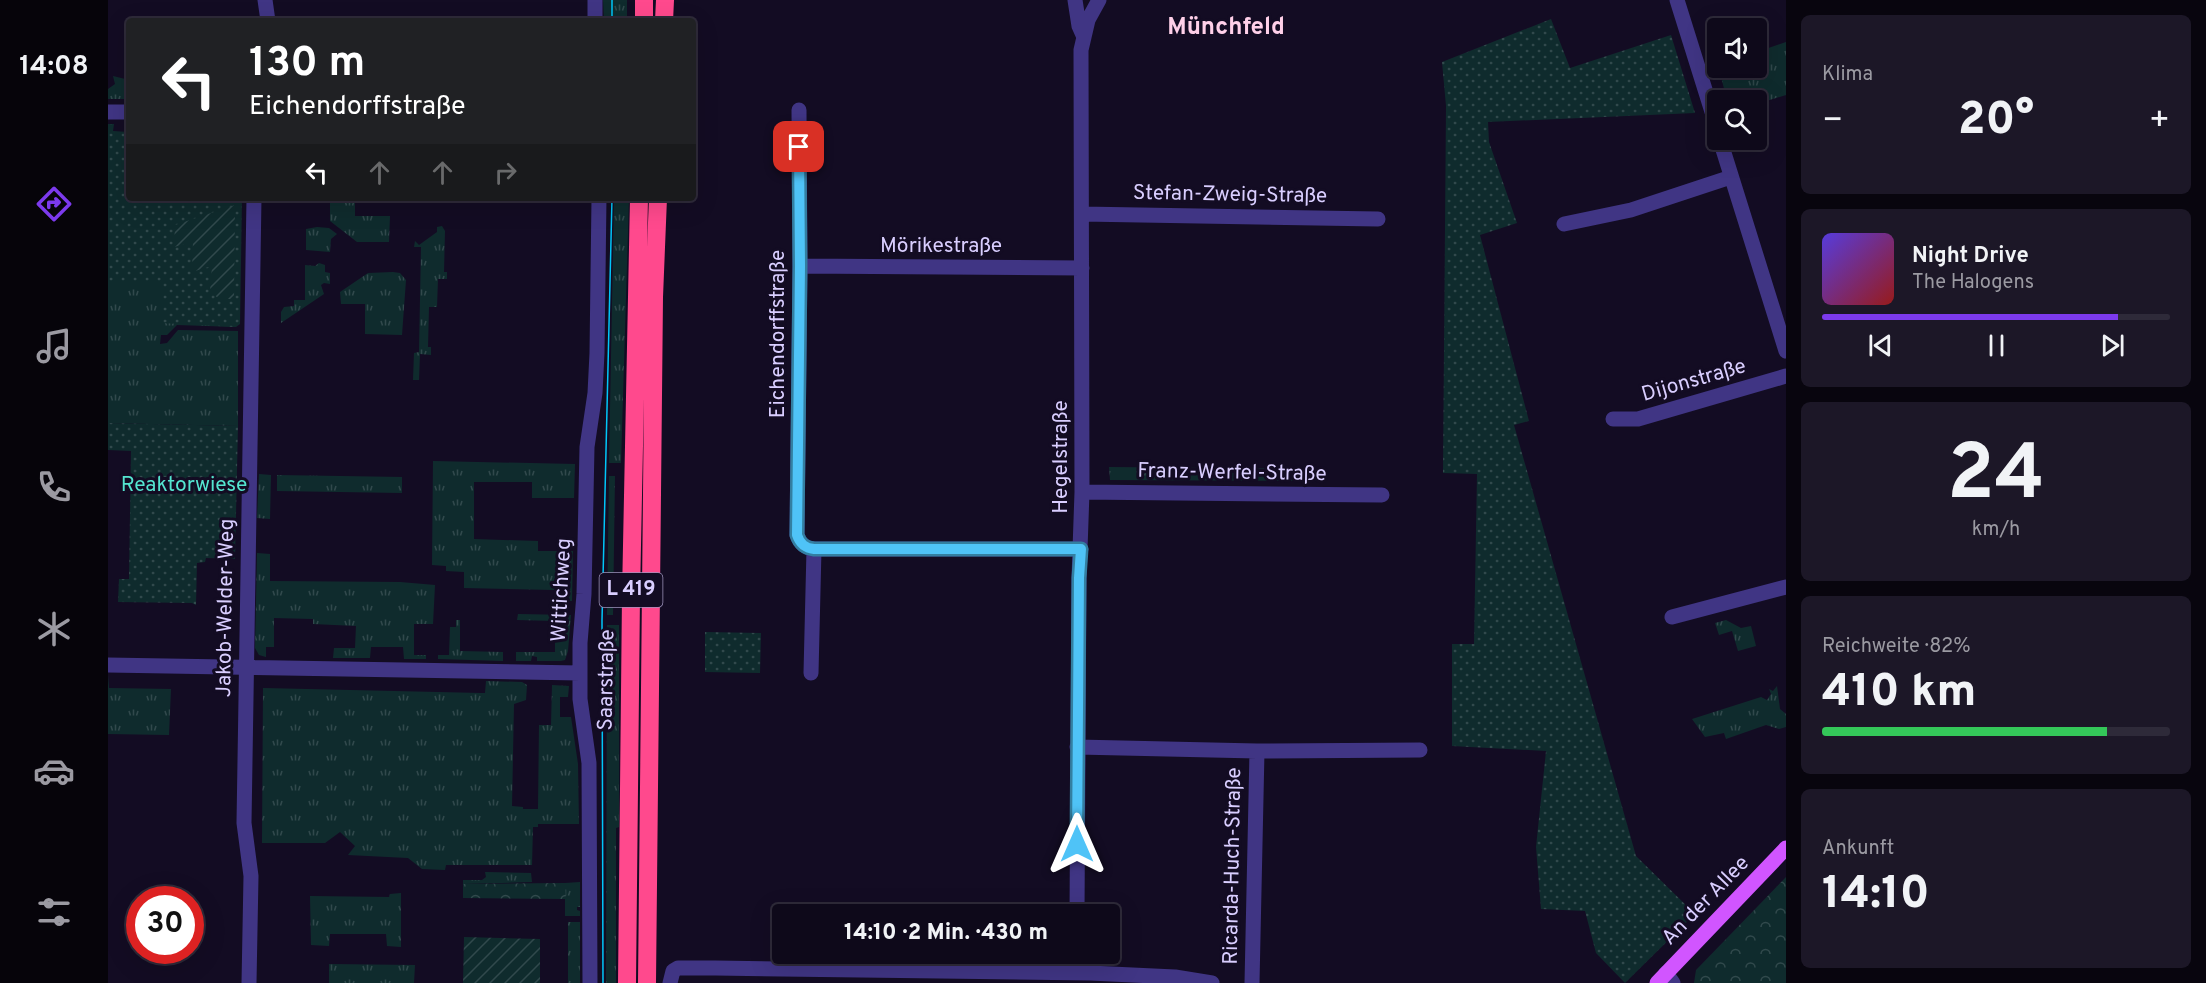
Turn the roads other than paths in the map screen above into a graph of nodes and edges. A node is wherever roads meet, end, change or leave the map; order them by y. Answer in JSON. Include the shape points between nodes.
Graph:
{"nodes":[{"id":1,"x":264,"y":0,"type":"edge"},
{"id":2,"x":595,"y":0,"type":"edge"},
{"id":3,"x":644,"y":0,"type":"edge"},
{"id":4,"x":664,"y":0,"type":"edge"},
{"id":5,"x":1075,"y":0,"type":"edge"},
{"id":6,"x":1099,"y":0,"type":"edge"},
{"id":7,"x":1677,"y":0,"type":"edge"},
{"id":8,"x":267,"y":18,"type":"edge"},
{"id":9,"x":595,"y":18,"type":"edge"},
{"id":10,"x":644,"y":18,"type":"edge"},
{"id":11,"x":664,"y":18,"type":"edge"},
{"id":12,"x":1083,"y":35,"type":"junction"},
{"id":13,"x":1707,"y":96,"type":"edge"},
{"id":14,"x":799,"y":110,"type":"dead end"},
{"id":15,"x":108,"y":112,"type":"edge"},
{"id":16,"x":126,"y":112,"type":"edge"},
{"id":17,"x":1723,"y":150,"type":"edge"},
{"id":18,"x":1731,"y":177,"type":"junction"},
{"id":19,"x":254,"y":201,"type":"edge"},
{"id":20,"x":598,"y":201,"type":"edge"},
{"id":21,"x":639,"y":201,"type":"edge"},
{"id":22,"x":658,"y":201,"type":"edge"},
{"id":23,"x":1082,"y":214,"type":"junction"},
{"id":24,"x":1377,"y":219,"type":"dead end"},
{"id":25,"x":1564,"y":224,"type":"dead end"},
{"id":26,"x":800,"y":266,"type":"junction"},
{"id":27,"x":1082,"y":268,"type":"junction"},
{"id":28,"x":1786,"y":351,"type":"edge"},
{"id":29,"x":1786,"y":376,"type":"edge"},
{"id":30,"x":1613,"y":419,"type":"dead end"},
{"id":31,"x":1082,"y":492,"type":"junction"},
{"id":32,"x":1382,"y":495,"type":"dead end"},
{"id":33,"x":814,"y":549,"type":"junction"},
{"id":34,"x":1081,"y":549,"type":"junction"},
{"id":35,"x":1786,"y":587,"type":"edge"},
{"id":36,"x":1672,"y":617,"type":"dead end"},
{"id":37,"x":108,"y":665,"type":"edge"},
{"id":38,"x":247,"y":667,"type":"junction"},
{"id":39,"x":580,"y":673,"type":"junction"},
{"id":40,"x":811,"y":673,"type":"dead end"},
{"id":41,"x":1077,"y":747,"type":"junction"},
{"id":42,"x":1420,"y":750,"type":"dead end"},
{"id":43,"x":1257,"y":751,"type":"junction"},
{"id":44,"x":1786,"y":848,"type":"edge"},
{"id":45,"x":1077,"y":904,"type":"edge"},
{"id":46,"x":1083,"y":964,"type":"edge"},
{"id":47,"x":1090,"y":973,"type":"junction"},
{"id":48,"x":850,"y":976,"type":"edge"},
{"id":49,"x":1006,"y":978,"type":"edge"},
{"id":50,"x":1665,"y":979,"type":"edge"},
{"id":51,"x":670,"y":980,"type":"edge"},
{"id":52,"x":249,"y":983,"type":"edge"},
{"id":53,"x":590,"y":983,"type":"edge"},
{"id":54,"x":627,"y":983,"type":"edge"},
{"id":55,"x":647,"y":983,"type":"edge"},
{"id":56,"x":1211,"y":983,"type":"edge"},
{"id":57,"x":1252,"y":983,"type":"edge"}],
"edges":[{"from":1,"to":8,"type":"street"},
{"from":2,"to":9,"type":"street"},
{"from":3,"to":10,"type":"highway"},
{"from":4,"to":11,"type":"highway"},
{"from":5,"to":12,"type":"street","name":"Hegelstraße"},
{"from":6,"to":12,"type":"street","name":"Hegelstraße"},
{"from":7,"to":13,"type":"street"},
{"from":12,"to":23,"type":"street","name":"Hegelstraße"},
{"from":14,"to":26,"type":"street","name":"Eichendorffstraße"},
{"from":15,"to":16,"type":"street"},
{"from":17,"to":18,"type":"street"},
{"from":18,"to":25,"type":"street","via":[[1631,210]]},
{"from":18,"to":28,"type":"street"},
{"from":19,"to":38,"type":"street","name":"Jakob-Welder-Weg"},
{"from":20,"to":39,"type":"street","name":"Wittichweg","via":[[597,353],[587,447]]},
{"from":21,"to":54,"type":"highway","name":"Saarstraße","number":"L 419"},
{"from":22,"to":55,"type":"highway","name":"Saarstraße","number":"L 419"},
{"from":23,"to":24,"type":"street","name":"Stefan-Zweig-Straße"},
{"from":23,"to":27,"type":"street","name":"Hegelstraße"},
{"from":26,"to":27,"type":"street","name":"Mörikestraße"},
{"from":26,"to":33,"type":"street","name":"Eichendorffstraße","via":[[797,535],[802,545]]},
{"from":27,"to":31,"type":"street","name":"Hegelstraße"},
{"from":29,"to":30,"type":"street","name":"Dijonstraße","via":[[1638,419]]},
{"from":31,"to":32,"type":"street","name":"Franz-Werfel-Straße"},
{"from":31,"to":34,"type":"street","name":"Hegelstraße"},
{"from":33,"to":34,"type":"street"},
{"from":33,"to":40,"type":"street"},
{"from":34,"to":41,"type":"street","name":"Hegelstraße"},
{"from":35,"to":36,"type":"street"},
{"from":37,"to":38,"type":"street"},
{"from":38,"to":39,"type":"street"},
{"from":38,"to":52,"type":"street","name":"Jakob-Welder-Weg","via":[[244,823],[250,859]]},
{"from":39,"to":53,"type":"street","name":"Wittichweg","via":[[589,763]]},
{"from":41,"to":43,"type":"street","name":"Ricarda-Huch-Straße"},
{"from":41,"to":45,"type":"street","name":"Hegelstraße"},
{"from":42,"to":43,"type":"street","name":"Ricarda-Huch-Straße"},
{"from":43,"to":57,"type":"street","name":"Ricarda-Huch-Straße"},
{"from":44,"to":50,"type":"main road","name":"An der Allee"},
{"from":46,"to":47,"type":"street"},
{"from":47,"to":49,"type":"street"},
{"from":47,"to":56,"type":"street","via":[[1175,977]]},
{"from":48,"to":49,"type":"street"},
{"from":48,"to":51,"type":"street","via":[[678,968]]}]}
